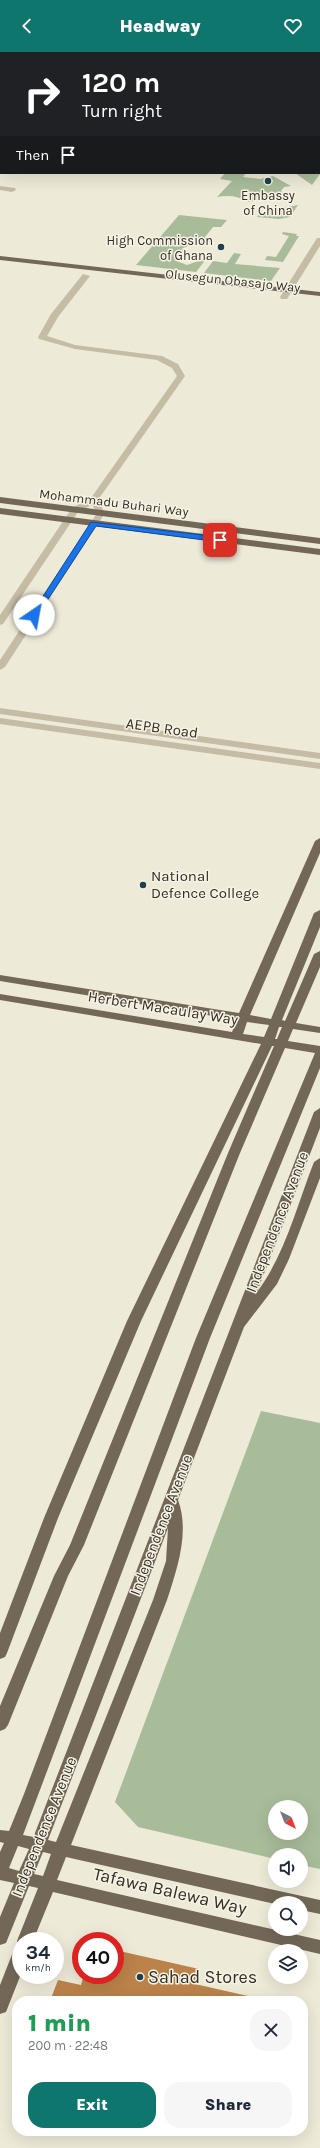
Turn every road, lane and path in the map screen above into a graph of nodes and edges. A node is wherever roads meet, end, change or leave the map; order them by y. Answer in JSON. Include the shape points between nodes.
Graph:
{"nodes":[{"id":1,"x":0,"y":188,"type":"edge"},
{"id":2,"x":12,"y":190,"type":"dead end"},
{"id":3,"x":320,"y":240,"type":"edge"},
{"id":4,"x":0,"y":258,"type":"edge"},
{"id":5,"x":0,"y":266,"type":"edge"},
{"id":6,"x":86,"y":276,"type":"junction"},
{"id":7,"x":154,"y":280,"type":"junction"},
{"id":8,"x":286,"y":294,"type":"junction"},
{"id":9,"x":320,"y":294,"type":"edge"},
{"id":10,"x":320,"y":302,"type":"edge"},
{"id":11,"x":0,"y":500,"type":"edge"},
{"id":12,"x":94,"y":500,"type":"junction"},
{"id":13,"x":75,"y":510,"type":"junction"},
{"id":14,"x":0,"y":511,"type":"edge"},
{"id":15,"x":101,"y":514,"type":"junction"},
{"id":16,"x":68,"y":520,"type":"junction"},
{"id":17,"x":94,"y":524,"type":"junction"},
{"id":18,"x":320,"y":541,"type":"edge"},
{"id":19,"x":320,"y":552,"type":"edge"},
{"id":20,"x":0,"y":622,"type":"edge"},
{"id":21,"x":0,"y":667,"type":"edge"},
{"id":22,"x":0,"y":711,"type":"edge"},
{"id":23,"x":0,"y":721,"type":"edge"},
{"id":24,"x":320,"y":756,"type":"edge"},
{"id":25,"x":320,"y":766,"type":"edge"},
{"id":26,"x":320,"y":841,"type":"edge"},
{"id":27,"x":320,"y":913,"type":"edge"},
{"id":28,"x":320,"y":954,"type":"edge"},
{"id":29,"x":0,"y":978,"type":"edge"},
{"id":30,"x":0,"y":997,"type":"edge"},
{"id":31,"x":248,"y":1018,"type":"junction"},
{"id":32,"x":320,"y":1030,"type":"edge"},
{"id":33,"x":240,"y":1037,"type":"junction"},
{"id":34,"x":320,"y":1050,"type":"edge"},
{"id":35,"x":320,"y":1054,"type":"edge"},
{"id":36,"x":320,"y":1112,"type":"edge"},
{"id":37,"x":320,"y":1162,"type":"edge"},
{"id":38,"x":233,"y":1333,"type":"junction"},
{"id":39,"x":172,"y":1500,"type":"junction"},
{"id":40,"x":0,"y":1653,"type":"edge"},
{"id":41,"x":0,"y":1725,"type":"edge"},
{"id":42,"x":0,"y":1836,"type":"edge"},
{"id":43,"x":63,"y":1849,"type":"junction"},
{"id":44,"x":0,"y":1872,"type":"edge"},
{"id":45,"x":42,"y":1882,"type":"junction"},
{"id":46,"x":320,"y":1907,"type":"edge"},
{"id":47,"x":28,"y":1932,"type":"edge"},
{"id":48,"x":0,"y":1938,"type":"edge"},
{"id":49,"x":320,"y":1947,"type":"edge"},
{"id":50,"x":12,"y":1976,"type":"edge"},
{"id":51,"x":0,"y":2007,"type":"edge"}],
"edges":[{"from":1,"to":2,"type":"street"},
{"from":3,"to":8,"type":"street"},
{"from":4,"to":7,"type":"main road","name":"Olusegun Obasajo Way"},
{"from":5,"to":6,"type":"main road","name":"Olusegun Obasajo Way"},
{"from":6,"to":7,"type":"main road","name":"Olusegun Obasajo Way"},
{"from":6,"to":12,"type":"street","via":[[54,316],[42,337],[75,347],[159,358],[176,366],[181,376]]},
{"from":7,"to":8,"type":"main road","name":"Olusegun Obasajo Way"},
{"from":8,"to":9,"type":"main road","name":"Olusegun Obasajo Way"},
{"from":8,"to":10,"type":"main road","name":"Olusegun Obasajo Way"},
{"from":11,"to":13,"type":"main road","name":"Mohammadu Buhari Way"},
{"from":12,"to":13,"type":"street"},
{"from":12,"to":15,"type":"street"},
{"from":13,"to":15,"type":"main road","name":"Mohammadu Buhari Way"},
{"from":13,"to":16,"type":"street"},
{"from":14,"to":16,"type":"main road","name":"Mohammadu Buhari Way"},
{"from":15,"to":17,"type":"street"},
{"from":15,"to":18,"type":"main road","name":"Mohammadu Buhari Way"},
{"from":16,"to":17,"type":"main road","name":"Mohammadu Buhari Way"},
{"from":16,"to":20,"type":"street"},
{"from":17,"to":19,"type":"main road","name":"Mohammadu Buhari Way"},
{"from":17,"to":21,"type":"street"},
{"from":22,"to":24,"type":"street","name":"AEPB Road"},
{"from":23,"to":25,"type":"street","name":"AEPB Road"},
{"from":26,"to":31,"type":"main road"},
{"from":27,"to":40,"type":"main road","via":[[259,1063],[134,1321],[51,1518]]},
{"from":28,"to":41,"type":"main road","via":[[234,1153],[164,1330]]},
{"from":29,"to":31,"type":"main road","name":"Herbert Macaulay Way"},
{"from":30,"to":33,"type":"main road","name":"Herbert Macaulay Way"},
{"from":31,"to":32,"type":"main road","name":"Herbert Macaulay Way"},
{"from":31,"to":33,"type":"main road"},
{"from":33,"to":34,"type":"main road","name":"Herbert Macaulay Way"},
{"from":35,"to":44,"type":"main road","name":"Independence Avenue","via":[[203,1338],[32,1794]]},
{"from":36,"to":38,"type":"main road","name":"Independence Avenue"},
{"from":37,"to":38,"type":"main road","via":[[272,1281]]},
{"from":38,"to":39,"type":"main road","name":"Independence Avenue"},
{"from":39,"to":43,"type":"main road","via":[[175,1528],[173,1561]]},
{"from":39,"to":48,"type":"main road","name":"Independence Avenue","via":[[56,1801]]},
{"from":42,"to":43,"type":"main road"},
{"from":43,"to":45,"type":"main road"},
{"from":43,"to":46,"type":"main road"},
{"from":44,"to":45,"type":"main road","name":"Tafawa Balewa Way"},
{"from":45,"to":47,"type":"main road"},
{"from":45,"to":49,"type":"main road","name":"Tafawa Balewa Way"},
{"from":50,"to":51,"type":"main road"}]}
